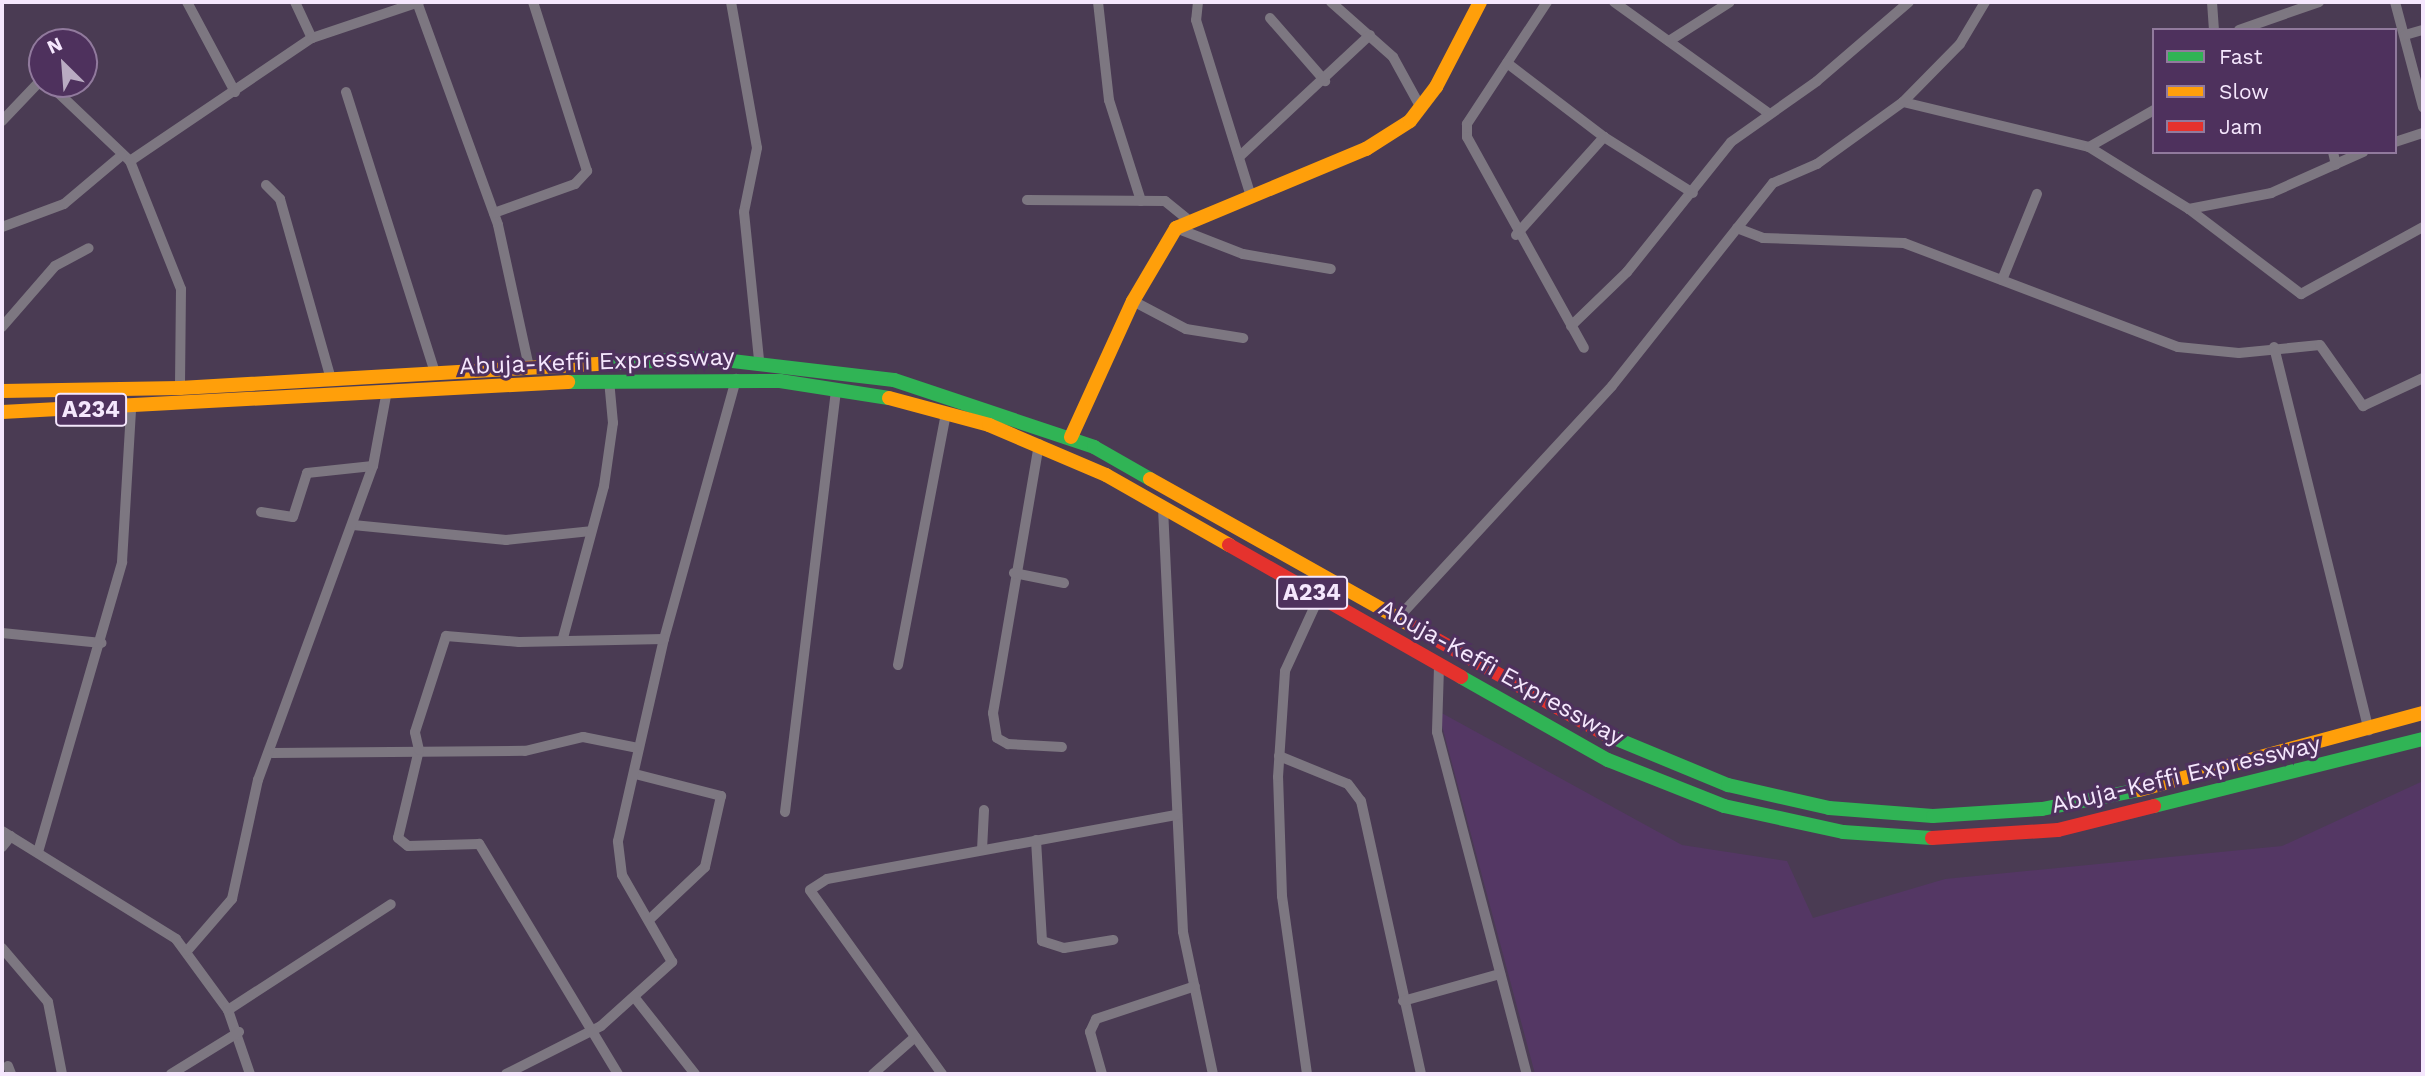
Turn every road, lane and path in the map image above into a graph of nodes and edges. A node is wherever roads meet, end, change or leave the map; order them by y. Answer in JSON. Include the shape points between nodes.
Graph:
{"nodes":[{"id":1,"x":187,"y":2,"type":"edge"},
{"id":2,"x":295,"y":2,"type":"edge"},
{"id":3,"x":418,"y":2,"type":"edge"},
{"id":4,"x":533,"y":2,"type":"edge"},
{"id":5,"x":731,"y":2,"type":"edge"},
{"id":6,"x":1098,"y":2,"type":"edge"},
{"id":7,"x":1198,"y":2,"type":"edge"},
{"id":8,"x":1331,"y":2,"type":"edge"},
{"id":9,"x":1480,"y":2,"type":"edge"},
{"id":10,"x":1547,"y":2,"type":"edge"},
{"id":11,"x":1614,"y":2,"type":"edge"},
{"id":12,"x":1730,"y":2,"type":"edge"},
{"id":13,"x":1909,"y":2,"type":"edge"},
{"id":14,"x":1985,"y":2,"type":"edge"},
{"id":15,"x":2212,"y":2,"type":"edge"},
{"id":16,"x":2319,"y":2,"type":"edge"},
{"id":17,"x":2395,"y":2,"type":"edge"},
{"id":18,"x":1270,"y":18,"type":"dead end"},
{"id":19,"x":2214,"y":28,"type":"edge"},
{"id":20,"x":2245,"y":28,"type":"edge"},
{"id":21,"x":2423,"y":30,"type":"edge"},
{"id":22,"x":2405,"y":35,"type":"junction"},
{"id":23,"x":1370,"y":36,"type":"junction"},
{"id":24,"x":312,"y":38,"type":"junction"},
{"id":25,"x":1669,"y":41,"type":"junction"},
{"id":26,"x":1507,"y":63,"type":"junction"},
{"id":27,"x":1325,"y":81,"type":"junction"},
{"id":28,"x":235,"y":92,"type":"junction"},
{"id":29,"x":346,"y":92,"type":"dead end"},
{"id":30,"x":28,"y":94,"type":"edge"},
{"id":31,"x":63,"y":98,"type":"edge"},
{"id":32,"x":1903,"y":102,"type":"junction"},
{"id":33,"x":2423,"y":107,"type":"edge"},
{"id":34,"x":1421,"y":108,"type":"junction"},
{"id":35,"x":1767,"y":111,"type":"junction"},
{"id":36,"x":2152,"y":111,"type":"edge"},
{"id":37,"x":2,"y":121,"type":"edge"},
{"id":38,"x":2423,"y":132,"type":"edge"},
{"id":39,"x":1604,"y":138,"type":"junction"},
{"id":40,"x":2397,"y":141,"type":"edge"},
{"id":41,"x":2089,"y":147,"type":"junction"},
{"id":42,"x":2333,"y":154,"type":"edge"},
{"id":43,"x":2359,"y":154,"type":"edge"},
{"id":44,"x":1239,"y":157,"type":"junction"},
{"id":45,"x":125,"y":159,"type":"junction"},
{"id":46,"x":2336,"y":165,"type":"junction"},
{"id":47,"x":266,"y":185,"type":"dead end"},
{"id":48,"x":1250,"y":193,"type":"junction"},
{"id":49,"x":1693,"y":193,"type":"junction"},
{"id":50,"x":2037,"y":194,"type":"dead end"},
{"id":51,"x":1027,"y":200,"type":"dead end"},
{"id":52,"x":1141,"y":201,"type":"junction"},
{"id":53,"x":2189,"y":209,"type":"junction"},
{"id":54,"x":494,"y":213,"type":"junction"},
{"id":55,"x":1181,"y":223,"type":"junction"},
{"id":56,"x":2,"y":227,"type":"edge"},
{"id":57,"x":2423,"y":227,"type":"edge"},
{"id":58,"x":1737,"y":229,"type":"junction"},
{"id":59,"x":1516,"y":235,"type":"junction"},
{"id":60,"x":89,"y":248,"type":"dead end"},
{"id":61,"x":1331,"y":269,"type":"dead end"},
{"id":62,"x":2002,"y":280,"type":"junction"},
{"id":63,"x":1133,"y":301,"type":"junction"},
{"id":64,"x":1571,"y":326,"type":"junction"},
{"id":65,"x":2,"y":327,"type":"edge"},
{"id":66,"x":1243,"y":338,"type":"dead end"},
{"id":67,"x":2274,"y":347,"type":"junction"},
{"id":68,"x":1584,"y":348,"type":"dead end"},
{"id":69,"x":759,"y":359,"type":"junction"},
{"id":70,"x":530,"y":367,"type":"junction"},
{"id":71,"x":435,"y":372,"type":"junction"},
{"id":72,"x":2423,"y":378,"type":"edge"},
{"id":73,"x":331,"y":379,"type":"junction"},
{"id":74,"x":736,"y":379,"type":"junction"},
{"id":75,"x":609,"y":380,"type":"junction"},
{"id":76,"x":180,"y":388,"type":"junction"},
{"id":77,"x":836,"y":388,"type":"junction"},
{"id":78,"x":2,"y":391,"type":"edge"},
{"id":79,"x":386,"y":396,"type":"junction"},
{"id":80,"x":131,"y":409,"type":"junction"},
{"id":81,"x":2,"y":412,"type":"edge"},
{"id":82,"x":946,"y":412,"type":"junction"},
{"id":83,"x":1071,"y":437,"type":"junction"},
{"id":84,"x":1039,"y":444,"type":"junction"},
{"id":85,"x":373,"y":466,"type":"junction"},
{"id":86,"x":1163,"y":508,"type":"junction"},
{"id":87,"x":261,"y":512,"type":"dead end"},
{"id":88,"x":353,"y":525,"type":"junction"},
{"id":89,"x":591,"y":531,"type":"junction"},
{"id":90,"x":1014,"y":573,"type":"junction"},
{"id":91,"x":1064,"y":583,"type":"dead end"},
{"id":92,"x":1319,"y":597,"type":"junction"},
{"id":93,"x":1397,"y":619,"type":"junction"},
{"id":94,"x":2,"y":633,"type":"edge"},
{"id":95,"x":563,"y":638,"type":"junction"},
{"id":96,"x":664,"y":639,"type":"junction"},
{"id":97,"x":102,"y":643,"type":"junction"},
{"id":98,"x":898,"y":664,"type":"dead end"},
{"id":99,"x":1439,"y":667,"type":"junction"},
{"id":100,"x":2423,"y":713,"type":"edge"},
{"id":101,"x":2369,"y":730,"type":"junction"},
{"id":102,"x":2423,"y":739,"type":"edge"},
{"id":103,"x":1062,"y":747,"type":"dead end"},
{"id":104,"x":638,"y":748,"type":"junction"},
{"id":105,"x":419,"y":750,"type":"junction"},
{"id":106,"x":272,"y":753,"type":"junction"},
{"id":107,"x":1279,"y":756,"type":"junction"},
{"id":108,"x":2255,"y":760,"type":"junction"},
{"id":109,"x":635,"y":774,"type":"junction"},
{"id":110,"x":2260,"y":782,"type":"junction"},
{"id":111,"x":984,"y":810,"type":"dead end"},
{"id":112,"x":785,"y":812,"type":"dead end"},
{"id":113,"x":1177,"y":815,"type":"junction"},
{"id":114,"x":6,"y":833,"type":"edge"},
{"id":115,"x":1036,"y":840,"type":"junction"},
{"id":116,"x":2,"y":847,"type":"edge"},
{"id":117,"x":982,"y":849,"type":"junction"},
{"id":118,"x":38,"y":852,"type":"junction"},
{"id":119,"x":391,"y":904,"type":"dead end"},
{"id":120,"x":649,"y":920,"type":"junction"},
{"id":121,"x":1113,"y":940,"type":"dead end"},
{"id":122,"x":2,"y":948,"type":"edge"},
{"id":123,"x":187,"y":951,"type":"junction"},
{"id":124,"x":1500,"y":974,"type":"junction"},
{"id":125,"x":1195,"y":986,"type":"junction"},
{"id":126,"x":635,"y":998,"type":"junction"},
{"id":127,"x":1403,"y":1001,"type":"junction"},
{"id":128,"x":228,"y":1010,"type":"junction"},
{"id":129,"x":593,"y":1031,"type":"junction"},
{"id":130,"x":239,"y":1032,"type":"junction"},
{"id":131,"x":915,"y":1037,"type":"junction"},
{"id":132,"x":62,"y":1074,"type":"edge"},
{"id":133,"x":171,"y":1074,"type":"edge"},
{"id":134,"x":250,"y":1074,"type":"edge"},
{"id":135,"x":506,"y":1074,"type":"edge"},
{"id":136,"x":618,"y":1074,"type":"edge"},
{"id":137,"x":695,"y":1074,"type":"edge"},
{"id":138,"x":873,"y":1074,"type":"edge"},
{"id":139,"x":942,"y":1074,"type":"edge"},
{"id":140,"x":1102,"y":1074,"type":"edge"},
{"id":141,"x":1213,"y":1074,"type":"edge"},
{"id":142,"x":1307,"y":1074,"type":"edge"},
{"id":143,"x":1421,"y":1074,"type":"edge"},
{"id":144,"x":1527,"y":1074,"type":"edge"}],
"edges":[{"from":1,"to":28,"type":"street"},
{"from":2,"to":24,"type":"street"},
{"from":3,"to":24,"type":"street"},
{"from":3,"to":54,"type":"street"},
{"from":4,"to":54,"type":"street","via":[[587,171],[575,184]]},
{"from":5,"to":69,"type":"street","via":[[757,148],[744,212]]},
{"from":6,"to":52,"type":"street","via":[[1109,100]]},
{"from":7,"to":44,"type":"street","via":[[1196,20]]},
{"from":8,"to":23,"type":"street"},
{"from":9,"to":34,"type":"main road"},
{"from":10,"to":26,"type":"street"},
{"from":11,"to":25,"type":"street"},
{"from":12,"to":25,"type":"street"},
{"from":13,"to":35,"type":"street","via":[[1817,81]]},
{"from":14,"to":32,"type":"street","via":[[1960,44]]},
{"from":15,"to":19,"type":"street"},
{"from":16,"to":20,"type":"street"},
{"from":17,"to":22,"type":"street"},
{"from":18,"to":27,"type":"street"},
{"from":21,"to":22,"type":"street"},
{"from":22,"to":33,"type":"street"},
{"from":23,"to":27,"type":"street"},
{"from":23,"to":34,"type":"street","via":[[1393,57]]},
{"from":24,"to":28,"type":"street"},
{"from":25,"to":35,"type":"street"},
{"from":26,"to":39,"type":"street"},
{"from":26,"to":59,"type":"street","via":[[1467,124],[1466,137]]},
{"from":27,"to":44,"type":"street"},
{"from":28,"to":45,"type":"street"},
{"from":29,"to":71,"type":"street"},
{"from":30,"to":37,"type":"street"},
{"from":31,"to":45,"type":"street"},
{"from":32,"to":41,"type":"street"},
{"from":32,"to":58,"type":"street","via":[[1817,164],[1773,183]]},
{"from":34,"to":48,"type":"main road","via":[[1366,149]]},
{"from":35,"to":49,"type":"street","via":[[1731,142]]},
{"from":36,"to":41,"type":"street"},
{"from":38,"to":40,"type":"street"},
{"from":39,"to":49,"type":"street"},
{"from":39,"to":59,"type":"street"},
{"from":41,"to":53,"type":"street"},
{"from":42,"to":46,"type":"street"},
{"from":43,"to":46,"type":"street"},
{"from":44,"to":48,"type":"street"},
{"from":45,"to":56,"type":"street","via":[[64,204]]},
{"from":45,"to":76,"type":"street","via":[[181,289]]},
{"from":46,"to":53,"type":"street","via":[[2271,193]]},
{"from":47,"to":73,"type":"street","via":[[280,199]]},
{"from":48,"to":55,"type":"main road"},
{"from":49,"to":64,"type":"street"},
{"from":50,"to":62,"type":"street"},
{"from":51,"to":52,"type":"street"},
{"from":52,"to":55,"type":"street","via":[[1166,201]]},
{"from":53,"to":57,"type":"street","via":[[2301,294]]},
{"from":54,"to":70,"type":"street"},
{"from":55,"to":61,"type":"street","via":[[1243,254]]},
{"from":55,"to":63,"type":"main road"},
{"from":58,"to":62,"type":"street","via":[[1763,238],[1904,243]]},
{"from":58,"to":93,"type":"street","via":[[1612,386]]},
{"from":59,"to":64,"type":"street"},
{"from":60,"to":65,"type":"street","via":[[55,266]]},
{"from":62,"to":67,"type":"street","via":[[2178,347],[2239,353]]},
{"from":63,"to":66,"type":"street","via":[[1186,329]]},
{"from":63,"to":83,"type":"main road"},
{"from":64,"to":68,"type":"street"},
{"from":67,"to":72,"type":"street","via":[[2311,343],[2326,349],[2351,396],[2363,406]]},
{"from":67,"to":101,"type":"street"},
{"from":69,"to":70,"type":"main road","name":"Abuja-Keffi Expressway","number":"A234"},
{"from":69,"to":83,"type":"main road","name":"Abuja-Keffi Expressway","number":"A234","via":[[894,380]]},
{"from":70,"to":71,"type":"main road","name":"Abuja-Keffi Expressway","number":"A234"},
{"from":71,"to":73,"type":"main road","name":"Abuja-Keffi Expressway","number":"A234"},
{"from":73,"to":76,"type":"main road","name":"Abuja-Keffi Expressway","number":"A234"},
{"from":74,"to":75,"type":"main road","name":"Abuja-Keffi Expressway","number":"A234"},
{"from":74,"to":77,"type":"main road","name":"Abuja-Keffi Expressway","number":"A234"},
{"from":74,"to":96,"type":"street"},
{"from":75,"to":79,"type":"main road","name":"Abuja-Keffi Expressway","number":"A234"},
{"from":75,"to":89,"type":"street","via":[[613,423]]},
{"from":76,"to":78,"type":"main road","name":"Abuja-Keffi Expressway","number":"A234"},
{"from":77,"to":82,"type":"main road","name":"Abuja-Keffi Expressway","number":"A234"},
{"from":77,"to":112,"type":"street"},
{"from":79,"to":80,"type":"main road","name":"Abuja-Keffi Expressway","number":"A234"},
{"from":79,"to":85,"type":"street"},
{"from":80,"to":81,"type":"main road","name":"Abuja-Keffi Expressway","number":"A234"},
{"from":80,"to":97,"type":"street","via":[[122,562]]},
{"from":82,"to":84,"type":"main road","name":"Abuja-Keffi Expressway","number":"A234"},
{"from":82,"to":98,"type":"street"},
{"from":83,"to":93,"type":"main road","name":"Abuja-Keffi Expressway","number":"A234","via":[[1167,485]]},
{"from":84,"to":86,"type":"main road","name":"Abuja-Keffi Expressway","number":"A234"},
{"from":84,"to":90,"type":"street"},
{"from":85,"to":87,"type":"street","via":[[307,472],[293,517]]},
{"from":85,"to":88,"type":"street"},
{"from":86,"to":92,"type":"main road","name":"Abuja-Keffi Expressway","number":"A234"},
{"from":86,"to":113,"type":"street"},
{"from":88,"to":89,"type":"street","via":[[506,540]]},
{"from":88,"to":106,"type":"street"},
{"from":89,"to":95,"type":"street"},
{"from":90,"to":91,"type":"street"},
{"from":90,"to":103,"type":"street","via":[[994,729],[1008,744]]},
{"from":92,"to":99,"type":"main road","name":"Abuja-Keffi Expressway","number":"A234"},
{"from":92,"to":107,"type":"street","via":[[1285,671]]},
{"from":93,"to":108,"type":"main road","name":"Abuja-Keffi Expressway","number":"A234","via":[[1660,762],[1829,808],[1933,816],[2042,809]]},
{"from":94,"to":97,"type":"street"},
{"from":95,"to":96,"type":"street"},
{"from":95,"to":105,"type":"street","via":[[446,636],[415,732]]},
{"from":96,"to":104,"type":"street"},
{"from":97,"to":118,"type":"street"},
{"from":99,"to":110,"type":"main road","name":"Abuja-Keffi Expressway","number":"A234","via":[[1567,740],[1647,778],[1724,806],[1843,832],[1930,838],[2027,834]]},
{"from":99,"to":124,"type":"street","via":[[1437,732]]},
{"from":100,"to":101,"type":"main road","name":"Abuja-Keffi Expressway","number":"A234"},
{"from":101,"to":108,"type":"main road","name":"Abuja-Keffi Expressway","number":"A234"},
{"from":102,"to":110,"type":"main road","name":"Abuja-Keffi Expressway","number":"A234"},
{"from":104,"to":105,"type":"street","via":[[583,737],[526,751]]},
{"from":104,"to":109,"type":"street"},
{"from":105,"to":106,"type":"street","via":[[323,757]]},
{"from":105,"to":129,"type":"street","via":[[399,842],[479,844]]},
{"from":106,"to":123,"type":"street","via":[[258,780],[232,899]]},
{"from":107,"to":127,"type":"street","via":[[1348,784],[1361,801]]},
{"from":107,"to":142,"type":"street","via":[[1282,895]]},
{"from":108,"to":110,"type":"main road"},
{"from":109,"to":120,"type":"street","via":[[617,860]]},
{"from":109,"to":120,"type":"street","via":[[721,796],[705,867]]},
{"from":111,"to":117,"type":"street"},
{"from":113,"to":115,"type":"street"},
{"from":113,"to":125,"type":"street","via":[[1183,932]]},
{"from":114,"to":116,"type":"street"},
{"from":114,"to":118,"type":"street"},
{"from":115,"to":117,"type":"street"},
{"from":115,"to":121,"type":"street","via":[[1042,941],[1064,948]]},
{"from":117,"to":131,"type":"street","via":[[827,879],[810,890]]},
{"from":118,"to":123,"type":"street"},
{"from":119,"to":128,"type":"street"},
{"from":120,"to":126,"type":"street","via":[[672,962]]},
{"from":122,"to":132,"type":"street","via":[[48,1002]]},
{"from":123,"to":128,"type":"street"},
{"from":124,"to":127,"type":"street"},
{"from":124,"to":144,"type":"street"},
{"from":125,"to":140,"type":"street","via":[[1096,1019],[1090,1032]]},
{"from":125,"to":141,"type":"street"},
{"from":126,"to":129,"type":"street"},
{"from":126,"to":137,"type":"street"},
{"from":127,"to":143,"type":"street"},
{"from":128,"to":130,"type":"street"},
{"from":129,"to":135,"type":"street"},
{"from":129,"to":136,"type":"street"},
{"from":130,"to":133,"type":"street"},
{"from":130,"to":134,"type":"street"},
{"from":131,"to":138,"type":"street"},
{"from":131,"to":139,"type":"street"}]}
